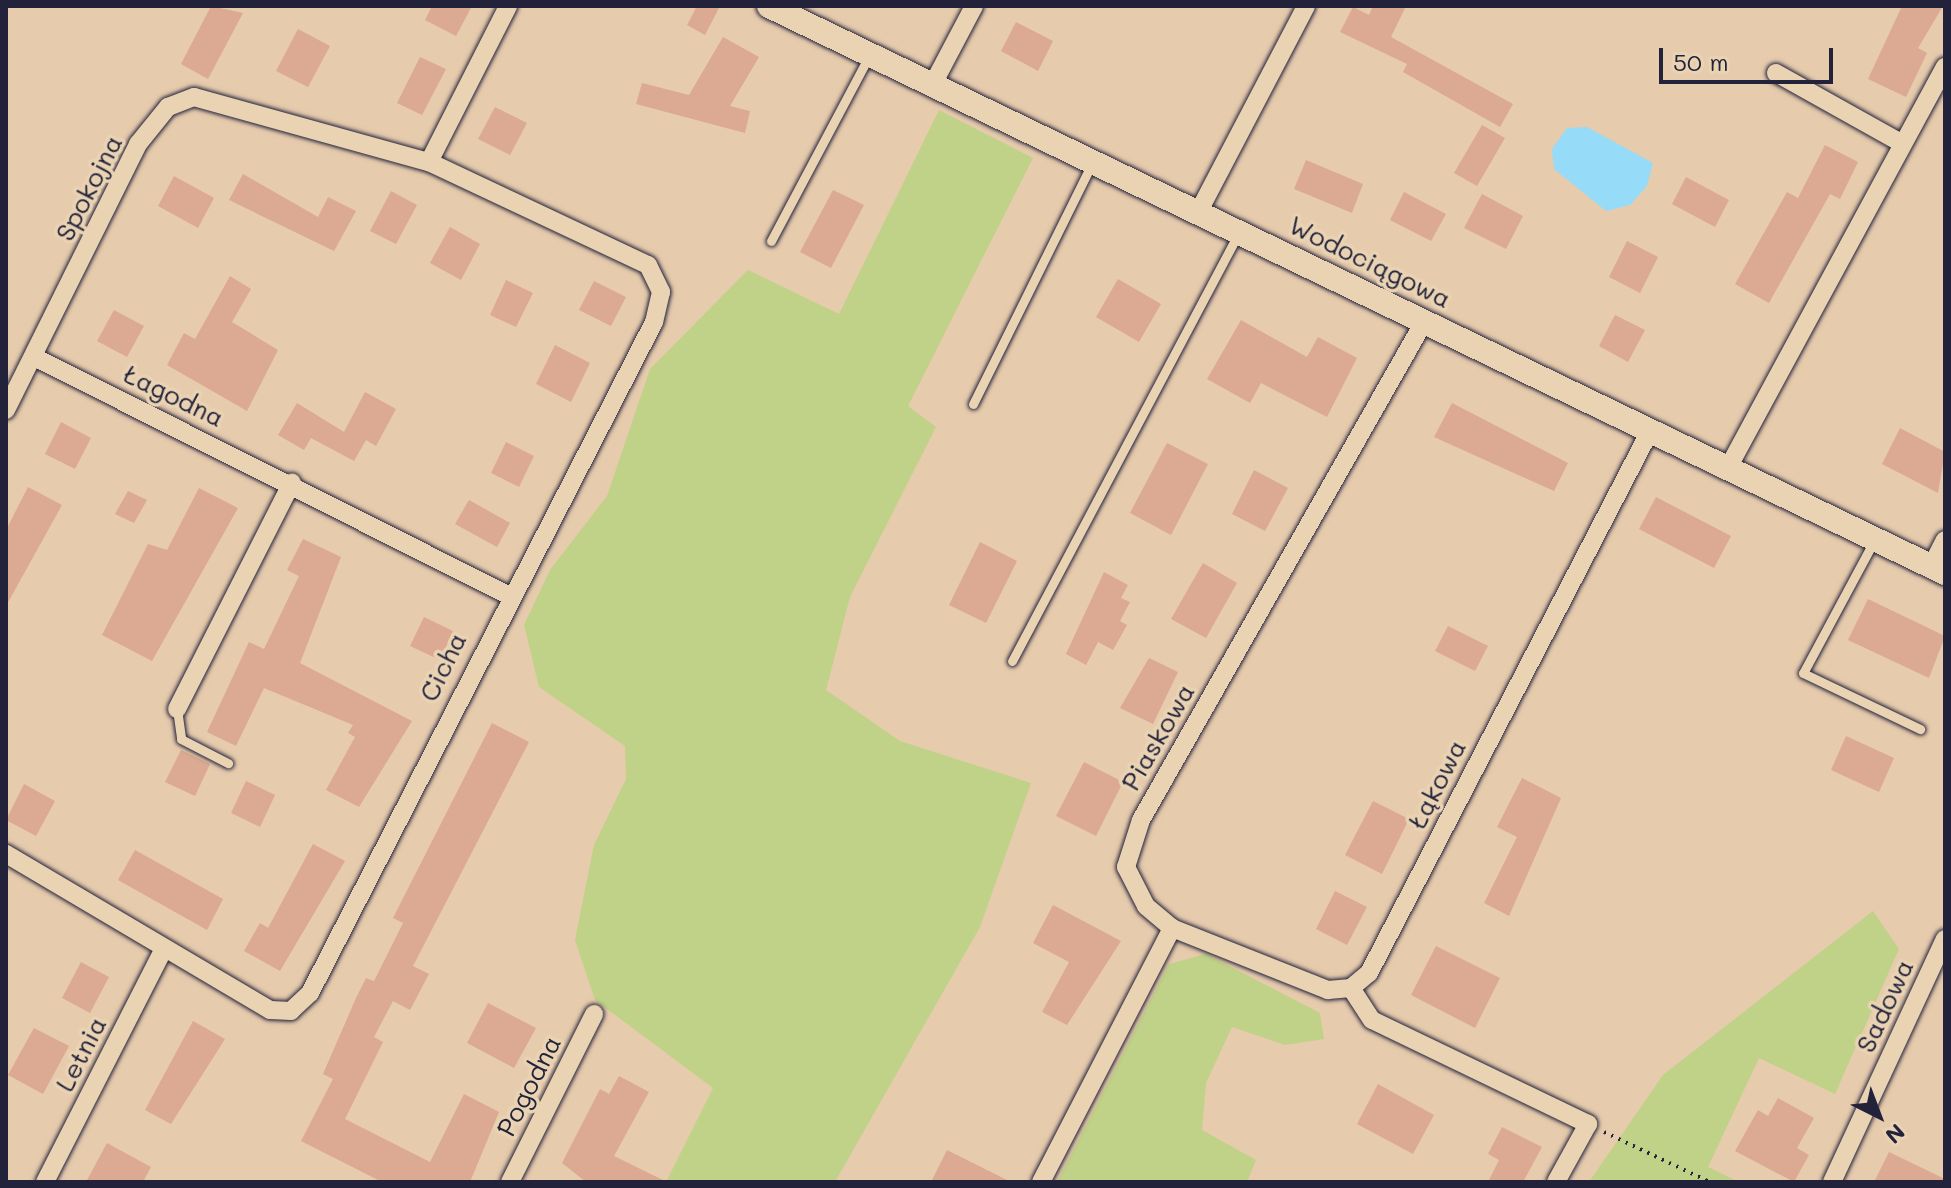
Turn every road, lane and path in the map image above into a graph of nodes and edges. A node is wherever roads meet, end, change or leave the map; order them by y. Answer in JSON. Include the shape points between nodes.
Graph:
{"nodes":[{"id":1,"x":508,"y":6,"type":"edge"},
{"id":2,"x":769,"y":6,"type":"edge"},
{"id":3,"x":974,"y":6,"type":"edge"},
{"id":4,"x":1306,"y":6,"type":"edge"},
{"id":5,"x":871,"y":53,"type":"junction"},
{"id":6,"x":1945,"y":67,"type":"edge"},
{"id":7,"x":1776,"y":73,"type":"dead end"},
{"id":8,"x":934,"y":82,"type":"junction"},
{"id":9,"x":1903,"y":144,"type":"junction"},
{"id":10,"x":1095,"y":158,"type":"junction"},
{"id":11,"x":429,"y":162,"type":"junction"},
{"id":12,"x":1200,"y":209,"type":"junction"},
{"id":13,"x":1240,"y":229,"type":"junction"},
{"id":14,"x":771,"y":241,"type":"dead end"},
{"id":15,"x":1425,"y":320,"type":"junction"},
{"id":16,"x":34,"y":357,"type":"junction"},
{"id":17,"x":973,"y":404,"type":"dead end"},
{"id":18,"x":6,"y":410,"type":"edge"},
{"id":19,"x":1651,"y":429,"type":"junction"},
{"id":20,"x":1728,"y":468,"type":"junction"},
{"id":21,"x":292,"y":482,"type":"junction"},
{"id":22,"x":1875,"y":539,"type":"junction"},
{"id":23,"x":1945,"y":540,"type":"edge"},
{"id":24,"x":1938,"y":570,"type":"edge"},
{"id":25,"x":508,"y":595,"type":"junction"},
{"id":26,"x":1012,"y":661,"type":"dead end"},
{"id":27,"x":177,"y":709,"type":"joint"},
{"id":28,"x":1920,"y":729,"type":"dead end"},
{"id":29,"x":228,"y":763,"type":"dead end"},
{"id":30,"x":6,"y":854,"type":"edge"},
{"id":31,"x":1172,"y":928,"type":"junction"},
{"id":32,"x":1945,"y":939,"type":"edge"},
{"id":33,"x":163,"y":950,"type":"junction"},
{"id":34,"x":1351,"y":988,"type":"junction"},
{"id":35,"x":594,"y":1014,"type":"dead end"},
{"id":36,"x":1588,"y":1124,"type":"junction"},
{"id":37,"x":45,"y":1182,"type":"edge"},
{"id":38,"x":510,"y":1182,"type":"edge"},
{"id":39,"x":1041,"y":1182,"type":"edge"},
{"id":40,"x":1556,"y":1182,"type":"edge"},
{"id":41,"x":1710,"y":1182,"type":"edge"},
{"id":42,"x":1832,"y":1182,"type":"edge"}],
"edges":[{"from":1,"to":11,"type":"street"},
{"from":2,"to":5,"type":"street","name":"Wodociągowa"},
{"from":3,"to":8,"type":"street"},
{"from":4,"to":12,"type":"street"},
{"from":5,"to":8,"type":"street","name":"Wodociągowa"},
{"from":5,"to":14,"type":"lane"},
{"from":6,"to":9,"type":"street"},
{"from":7,"to":9,"type":"street"},
{"from":8,"to":10,"type":"street","name":"Wodociągowa"},
{"from":9,"to":20,"type":"street"},
{"from":10,"to":12,"type":"street","name":"Wodociągowa"},
{"from":10,"to":17,"type":"lane"},
{"from":11,"to":16,"type":"street","name":"Spokojna","via":[[194,97],[168,107],[138,144]]},
{"from":11,"to":25,"type":"street","name":"Cicha","via":[[648,265],[661,292],[654,322]]},
{"from":12,"to":13,"type":"street","name":"Wodociągowa"},
{"from":13,"to":15,"type":"street","name":"Wodociągowa"},
{"from":13,"to":26,"type":"lane"},
{"from":15,"to":19,"type":"street","name":"Wodociągowa"},
{"from":15,"to":31,"type":"street","name":"Piaskowa","via":[[1141,820],[1126,867],[1146,906]]},
{"from":16,"to":18,"type":"street","name":"Spokojna"},
{"from":16,"to":21,"type":"street","name":"Łagodna"},
{"from":19,"to":20,"type":"street","name":"Wodociągowa"},
{"from":19,"to":34,"type":"street","name":"Łąkowa","via":[[1369,973]]},
{"from":20,"to":22,"type":"street","name":"Wodociągowa"},
{"from":21,"to":25,"type":"street","name":"Łagodna"},
{"from":21,"to":27,"type":"street"},
{"from":22,"to":24,"type":"street","name":"Wodociągowa"},
{"from":22,"to":28,"type":"lane","via":[[1803,673]]},
{"from":23,"to":24,"type":"street"},
{"from":25,"to":33,"type":"street","name":"Cicha","via":[[310,993],[291,1011],[270,1010]]},
{"from":27,"to":29,"type":"lane","via":[[181,739]]},
{"from":30,"to":33,"type":"street","name":"Cicha"},
{"from":31,"to":34,"type":"street","via":[[1328,990]]},
{"from":31,"to":39,"type":"street"},
{"from":32,"to":42,"type":"street","name":"Sadowa"},
{"from":33,"to":37,"type":"street","name":"Letnia"},
{"from":34,"to":36,"type":"street","via":[[1372,1020]]},
{"from":35,"to":38,"type":"street","name":"Pogodna"},
{"from":36,"to":40,"type":"street"},
{"from":36,"to":41,"type":"path"}]}
